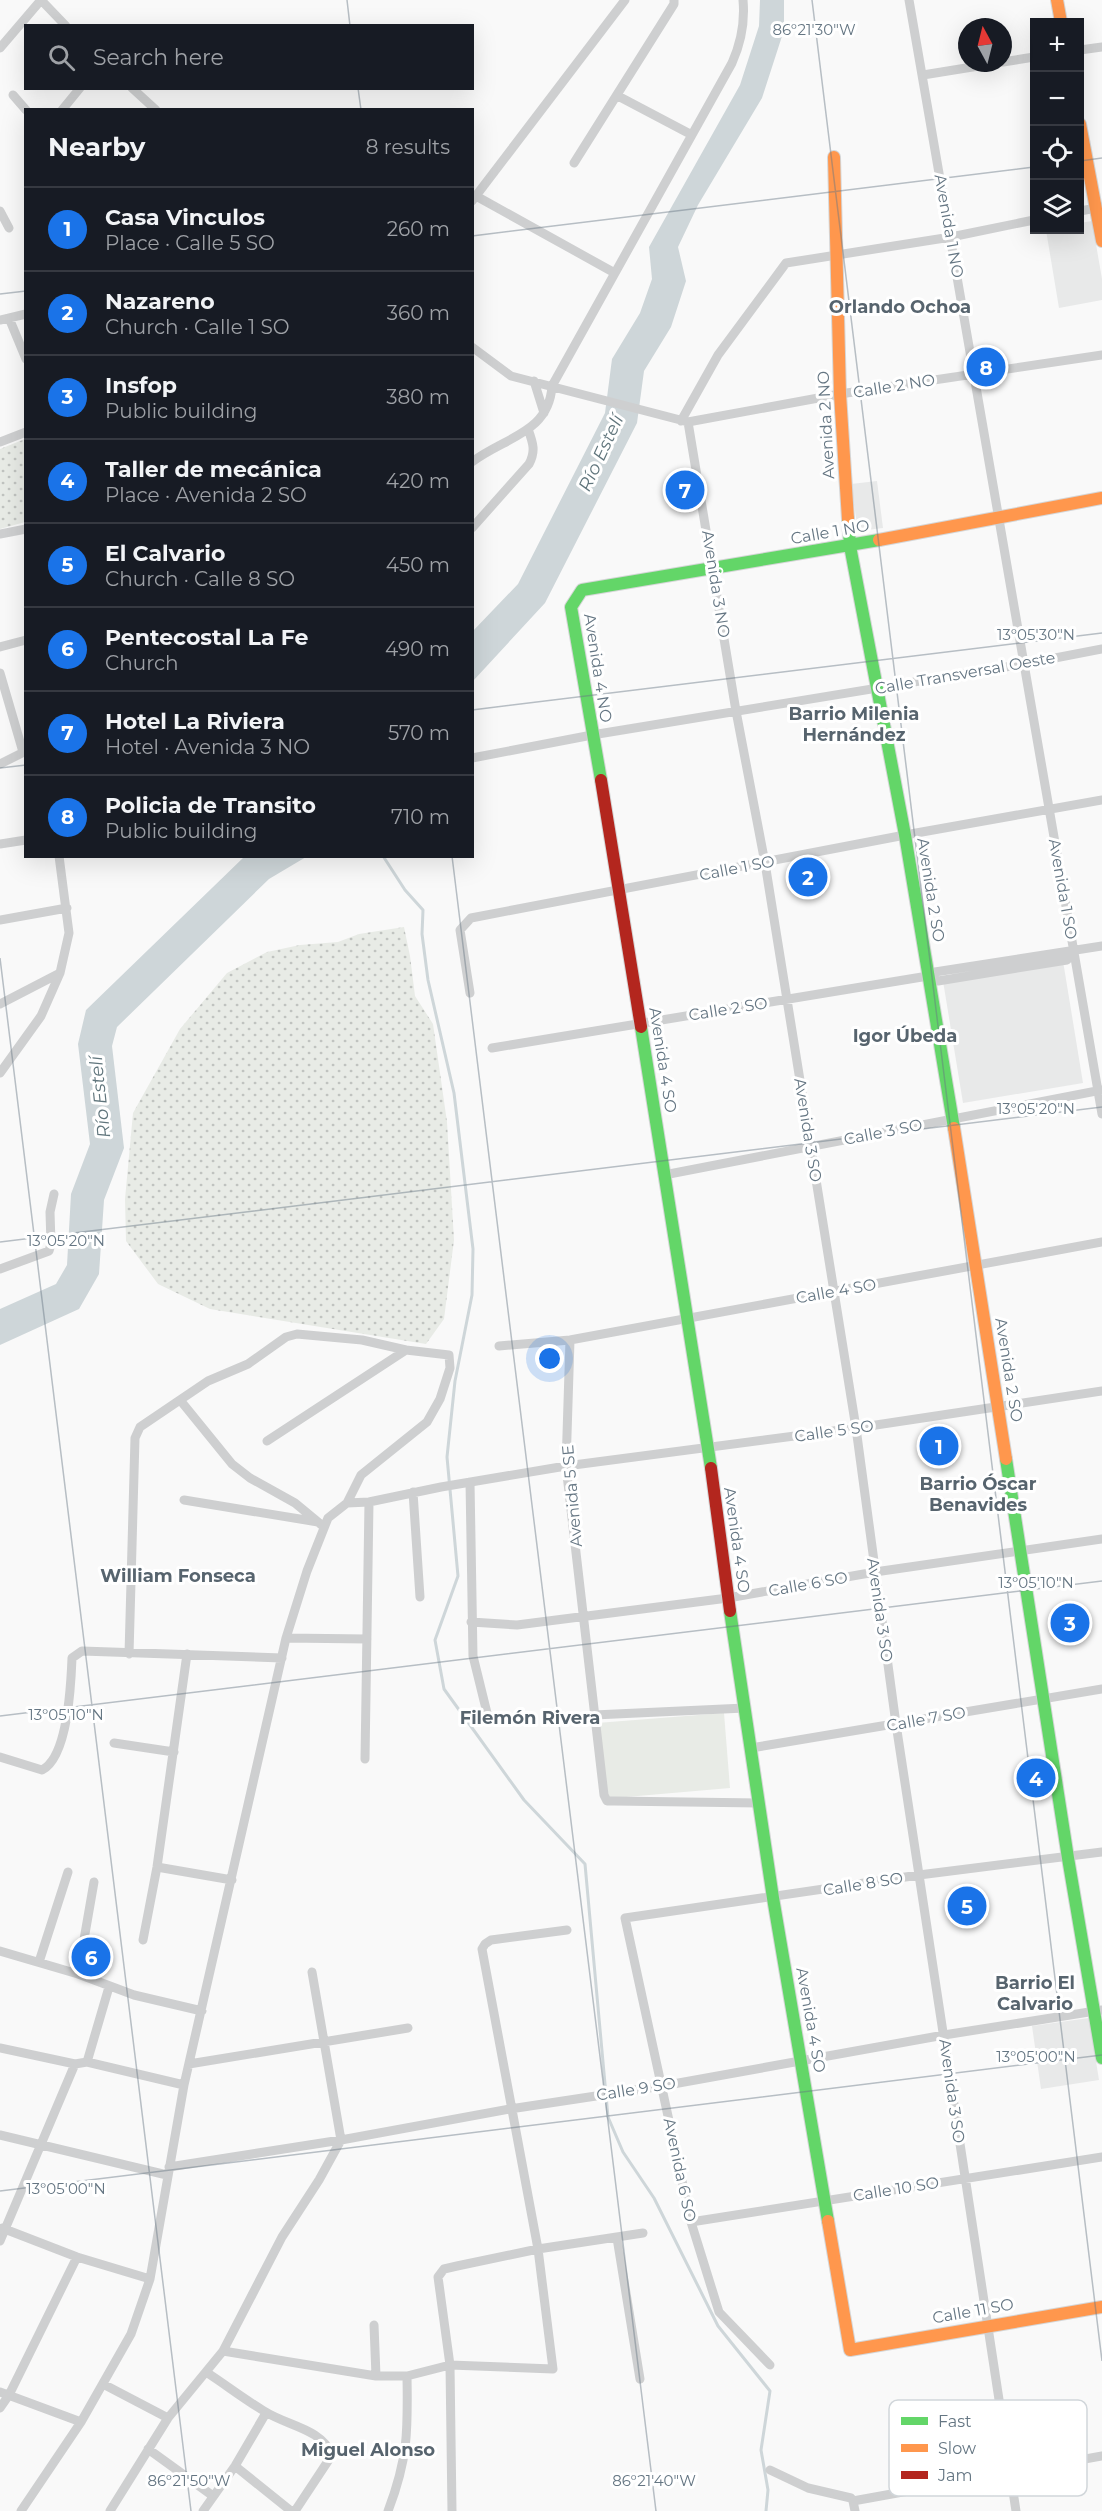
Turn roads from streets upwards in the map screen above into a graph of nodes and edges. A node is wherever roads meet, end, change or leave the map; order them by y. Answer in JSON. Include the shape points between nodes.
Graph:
{"nodes":[{"id":1,"x":41,"y":0,"type":"edge"},
{"id":2,"x":625,"y":0,"type":"edge"},
{"id":3,"x":674,"y":0,"type":"edge"},
{"id":4,"x":743,"y":0,"type":"edge"},
{"id":5,"x":909,"y":0,"type":"edge"},
{"id":6,"x":1057,"y":0,"type":"edge"},
{"id":7,"x":1060,"y":18,"type":"edge"},
{"id":8,"x":64,"y":24,"type":"edge"},
{"id":9,"x":1102,"y":47,"type":"edge"},
{"id":10,"x":0,"y":48,"type":"edge"},
{"id":11,"x":1084,"y":49,"type":"edge"},
{"id":12,"x":1030,"y":58,"type":"edge"},
{"id":13,"x":1012,"y":61,"type":"edge"},
{"id":14,"x":958,"y":69,"type":"edge"},
{"id":15,"x":922,"y":75,"type":"junction"},
{"id":16,"x":78,"y":90,"type":"edge"},
{"id":17,"x":134,"y":90,"type":"edge"},
{"id":18,"x":13,"y":94,"type":"dead end"},
{"id":19,"x":618,"y":96,"type":"junction"},
{"id":20,"x":24,"y":108,"type":"edge"},
{"id":21,"x":64,"y":108,"type":"edge"},
{"id":22,"x":154,"y":108,"type":"edge"},
{"id":23,"x":1080,"y":126,"type":"edge"},
{"id":24,"x":693,"y":135,"type":"junction"},
{"id":25,"x":834,"y":157,"type":"dead end"},
{"id":26,"x":574,"y":163,"type":"dead end"},
{"id":27,"x":474,"y":199,"type":"edge"},
{"id":28,"x":1099,"y":207,"type":"edge"},
{"id":29,"x":1084,"y":210,"type":"edge"},
{"id":30,"x":0,"y":211,"type":"edge"},
{"id":31,"x":1030,"y":221,"type":"edge"},
{"id":32,"x":9,"y":228,"type":"dead end"},
{"id":33,"x":951,"y":237,"type":"junction"},
{"id":34,"x":1102,"y":241,"type":"edge"},
{"id":35,"x":837,"y":256,"type":"junction"},
{"id":36,"x":613,"y":272,"type":"junction"},
{"id":37,"x":24,"y":314,"type":"edge"},
{"id":38,"x":5,"y":319,"type":"edge"},
{"id":39,"x":474,"y":348,"type":"edge"},
{"id":40,"x":24,"y":355,"type":"edge"},
{"id":41,"x":1102,"y":355,"type":"edge"},
{"id":42,"x":972,"y":373,"type":"junction"},
{"id":43,"x":534,"y":381,"type":"junction"},
{"id":44,"x":552,"y":386,"type":"junction"},
{"id":45,"x":840,"y":394,"type":"junction"},
{"id":46,"x":544,"y":413,"type":"junction"},
{"id":47,"x":684,"y":422,"type":"junction"},
{"id":48,"x":528,"y":429,"type":"junction"},
{"id":49,"x":24,"y":433,"type":"edge"},
{"id":50,"x":0,"y":442,"type":"edge"},
{"id":51,"x":474,"y":461,"type":"edge"},
{"id":52,"x":1102,"y":498,"type":"edge"},
{"id":53,"x":998,"y":517,"type":"junction"},
{"id":54,"x":474,"y":526,"type":"edge"},
{"id":55,"x":24,"y":529,"type":"edge"},
{"id":56,"x":0,"y":534,"type":"edge"},
{"id":57,"x":850,"y":546,"type":"junction"},
{"id":58,"x":713,"y":570,"type":"junction"},
{"id":59,"x":571,"y":607,"type":"joint"},
{"id":60,"x":24,"y":641,"type":"edge"},
{"id":61,"x":0,"y":647,"type":"edge"},
{"id":62,"x":1102,"y":649,"type":"edge"},
{"id":63,"x":1024,"y":664,"type":"junction"},
{"id":64,"x":0,"y":673,"type":"edge"},
{"id":65,"x":878,"y":688,"type":"junction"},
{"id":66,"x":736,"y":711,"type":"junction"},
{"id":67,"x":592,"y":735,"type":"junction"},
{"id":68,"x":24,"y":751,"type":"edge"},
{"id":69,"x":474,"y":758,"type":"edge"},
{"id":70,"x":0,"y":764,"type":"edge"},
{"id":71,"x":1102,"y":800,"type":"edge"},
{"id":72,"x":1050,"y":810,"type":"junction"},
{"id":73,"x":905,"y":835,"type":"junction"},
{"id":74,"x":24,"y":840,"type":"edge"},
{"id":75,"x":0,"y":844,"type":"edge"},
{"id":76,"x":58,"y":858,"type":"edge"},
{"id":77,"x":765,"y":863,"type":"junction"},
{"id":78,"x":620,"y":890,"type":"junction"},
{"id":79,"x":67,"y":908,"type":"junction"},
{"id":80,"x":0,"y":920,"type":"edge"},
{"id":81,"x":1102,"y":946,"type":"edge"},
{"id":82,"x":1074,"y":951,"type":"junction"},
{"id":83,"x":60,"y":973,"type":"junction"},
{"id":84,"x":928,"y":976,"type":"junction"},
{"id":85,"x":470,"y":993,"type":"dead end"},
{"id":86,"x":786,"y":999,"type":"junction"},
{"id":87,"x":0,"y":1004,"type":"edge"},
{"id":88,"x":642,"y":1023,"type":"junction"},
{"id":89,"x":492,"y":1048,"type":"dead end"},
{"id":90,"x":0,"y":1073,"type":"edge"},
{"id":91,"x":1100,"y":1090,"type":"edge"},
{"id":92,"x":1102,"y":1114,"type":"edge"},
{"id":93,"x":952,"y":1119,"type":"junction"},
{"id":94,"x":810,"y":1146,"type":"junction"},
{"id":95,"x":664,"y":1175,"type":"junction"},
{"id":96,"x":54,"y":1194,"type":"dead end"},
{"id":97,"x":1102,"y":1242,"type":"edge"},
{"id":98,"x":976,"y":1266,"type":"junction"},
{"id":99,"x":0,"y":1269,"type":"edge"},
{"id":100,"x":834,"y":1292,"type":"junction"},
{"id":101,"x":686,"y":1319,"type":"junction"},
{"id":102,"x":570,"y":1340,"type":"junction"},
{"id":103,"x":499,"y":1346,"type":"dead end"},
{"id":104,"x":406,"y":1350,"type":"junction"},
{"id":105,"x":1102,"y":1391,"type":"edge"},
{"id":106,"x":180,"y":1400,"type":"junction"},
{"id":107,"x":999,"y":1406,"type":"junction"},
{"id":108,"x":856,"y":1428,"type":"junction"},
{"id":109,"x":267,"y":1441,"type":"dead end"},
{"id":110,"x":708,"y":1448,"type":"junction"},
{"id":111,"x":566,"y":1466,"type":"junction"},
{"id":112,"x":470,"y":1482,"type":"junction"},
{"id":113,"x":413,"y":1492,"type":"junction"},
{"id":114,"x":184,"y":1500,"type":"dead end"},
{"id":115,"x":369,"y":1502,"type":"junction"},
{"id":116,"x":346,"y":1503,"type":"junction"},
{"id":117,"x":322,"y":1525,"type":"junction"},
{"id":118,"x":1102,"y":1539,"type":"edge"},
{"id":119,"x":1020,"y":1551,"type":"junction"},
{"id":120,"x":875,"y":1572,"type":"junction"},
{"id":121,"x":420,"y":1597,"type":"dead end"},
{"id":122,"x":728,"y":1598,"type":"junction"},
{"id":123,"x":584,"y":1617,"type":"junction"},
{"id":124,"x":471,"y":1623,"type":"junction"},
{"id":125,"x":286,"y":1638,"type":"junction"},
{"id":126,"x":367,"y":1639,"type":"junction"},
{"id":127,"x":129,"y":1654,"type":"junction"},
{"id":128,"x":187,"y":1654,"type":"junction"},
{"id":129,"x":282,"y":1658,"type":"junction"},
{"id":130,"x":1102,"y":1689,"type":"edge"},
{"id":131,"x":1044,"y":1699,"type":"junction"},
{"id":132,"x":745,"y":1708,"type":"junction"},
{"id":133,"x":594,"y":1715,"type":"junction"},
{"id":134,"x":489,"y":1718,"type":"dead end"},
{"id":135,"x":896,"y":1724,"type":"junction"},
{"id":136,"x":114,"y":1743,"type":"dead end"},
{"id":137,"x":751,"y":1748,"type":"junction"},
{"id":138,"x":174,"y":1752,"type":"junction"},
{"id":139,"x":0,"y":1757,"type":"edge"},
{"id":140,"x":365,"y":1759,"type":"dead end"},
{"id":141,"x":759,"y":1803,"type":"junction"},
{"id":142,"x":1102,"y":1852,"type":"edge"},
{"id":143,"x":1068,"y":1858,"type":"junction"},
{"id":144,"x":157,"y":1867,"type":"junction"},
{"id":145,"x":68,"y":1872,"type":"dead end"},
{"id":146,"x":919,"y":1875,"type":"junction"},
{"id":147,"x":232,"y":1880,"type":"junction"},
{"id":148,"x":94,"y":1882,"type":"dead end"},
{"id":149,"x":773,"y":1898,"type":"junction"},
{"id":150,"x":625,"y":1918,"type":"joint"},
{"id":151,"x":567,"y":1930,"type":"dead end"},
{"id":152,"x":143,"y":1940,"type":"dead end"},
{"id":153,"x":0,"y":1950,"type":"edge"},
{"id":154,"x":39,"y":1962,"type":"junction"},
{"id":155,"x":312,"y":1972,"type":"dead end"},
{"id":156,"x":78,"y":1974,"type":"junction"},
{"id":157,"x":109,"y":1987,"type":"junction"},
{"id":158,"x":1099,"y":2010,"type":"edge"},
{"id":159,"x":202,"y":2011,"type":"junction"},
{"id":160,"x":408,"y":2028,"type":"dead end"},
{"id":161,"x":944,"y":2035,"type":"junction"},
{"id":162,"x":325,"y":2042,"type":"junction"},
{"id":163,"x":0,"y":2048,"type":"edge"},
{"id":164,"x":1102,"y":2058,"type":"edge"},
{"id":165,"x":87,"y":2062,"type":"junction"},
{"id":166,"x":801,"y":2062,"type":"junction"},
{"id":167,"x":75,"y":2064,"type":"junction"},
{"id":168,"x":189,"y":2064,"type":"junction"},
{"id":169,"x":184,"y":2085,"type":"junction"},
{"id":170,"x":662,"y":2086,"type":"junction"},
{"id":171,"x":510,"y":2109,"type":"junction"},
{"id":172,"x":0,"y":2135,"type":"edge"},
{"id":173,"x":341,"y":2140,"type":"junction"},
{"id":174,"x":41,"y":2143,"type":"junction"},
{"id":175,"x":1102,"y":2157,"type":"edge"},
{"id":176,"x":168,"y":2171,"type":"junction"},
{"id":177,"x":964,"y":2179,"type":"junction"},
{"id":178,"x":826,"y":2200,"type":"junction"},
{"id":179,"x":691,"y":2222,"type":"junction"},
{"id":180,"x":3,"y":2228,"type":"edge"},
{"id":181,"x":643,"y":2233,"type":"dead end"},
{"id":182,"x":617,"y":2238,"type":"junction"},
{"id":183,"x":0,"y":2241,"type":"edge"},
{"id":184,"x":538,"y":2248,"type":"junction"},
{"id":185,"x":77,"y":2257,"type":"junction"},
{"id":186,"x":150,"y":2279,"type":"junction"},
{"id":187,"x":1102,"y":2307,"type":"edge"},
{"id":188,"x":374,"y":2325,"type":"dead end"},
{"id":189,"x":988,"y":2325,"type":"junction"},
{"id":190,"x":850,"y":2350,"type":"joint"},
{"id":191,"x":223,"y":2351,"type":"junction"},
{"id":192,"x":450,"y":2365,"type":"junction"},
{"id":193,"x":770,"y":2366,"type":"dead end"},
{"id":194,"x":206,"y":2372,"type":"junction"},
{"id":195,"x":376,"y":2376,"type":"junction"},
{"id":196,"x":407,"y":2376,"type":"junction"},
{"id":197,"x":640,"y":2379,"type":"dead end"},
{"id":198,"x":103,"y":2384,"type":"junction"},
{"id":199,"x":5,"y":2393,"type":"edge"},
{"id":200,"x":999,"y":2400,"type":"edge"},
{"id":201,"x":0,"y":2408,"type":"edge"},
{"id":202,"x":267,"y":2413,"type":"junction"},
{"id":203,"x":168,"y":2418,"type":"junction"},
{"id":204,"x":81,"y":2422,"type":"junction"},
{"id":205,"x":148,"y":2449,"type":"junction"},
{"id":206,"x":1102,"y":2456,"type":"edge"},
{"id":207,"x":1087,"y":2459,"type":"edge"},
{"id":208,"x":235,"y":2466,"type":"junction"},
{"id":209,"x":770,"y":2470,"type":"dead end"},
{"id":210,"x":213,"y":2496,"type":"junction"},
{"id":211,"x":901,"y":2496,"type":"edge"},
{"id":212,"x":1013,"y":2496,"type":"edge"},
{"id":213,"x":854,"y":2506,"type":"edge"},
{"id":214,"x":21,"y":2511,"type":"edge"},
{"id":215,"x":110,"y":2511,"type":"edge"},
{"id":216,"x":203,"y":2511,"type":"edge"},
{"id":217,"x":293,"y":2511,"type":"edge"},
{"id":218,"x":388,"y":2511,"type":"edge"},
{"id":219,"x":452,"y":2511,"type":"edge"},
{"id":220,"x":1016,"y":2511,"type":"edge"}],
"edges":[{"from":1,"to":8,"type":"street"},
{"from":1,"to":10,"type":"street"},
{"from":2,"to":27,"type":"street"},
{"from":3,"to":19,"type":"street"},
{"from":4,"to":24,"type":"street","via":[[737,50]]},
{"from":5,"to":15,"type":"street","name":"Avenida 1 NO"},
{"from":6,"to":7,"type":"street"},
{"from":9,"to":11,"type":"street"},
{"from":12,"to":13,"type":"street"},
{"from":14,"to":15,"type":"street"},
{"from":15,"to":33,"type":"street","name":"Avenida 1 NO"},
{"from":16,"to":21,"type":"street"},
{"from":17,"to":22,"type":"street"},
{"from":18,"to":20,"type":"street"},
{"from":19,"to":24,"type":"street"},
{"from":19,"to":26,"type":"street"},
{"from":23,"to":28,"type":"street"},
{"from":24,"to":36,"type":"street"},
{"from":25,"to":35,"type":"street","name":"Avenida 2 NO"},
{"from":27,"to":36,"type":"street"},
{"from":28,"to":29,"type":"street"},
{"from":28,"to":34,"type":"street"},
{"from":30,"to":32,"type":"street"},
{"from":31,"to":33,"type":"street"},
{"from":33,"to":35,"type":"street"},
{"from":33,"to":42,"type":"street","name":"Avenida 1 NO"},
{"from":35,"to":45,"type":"street","name":"Avenida 2 NO"},
{"from":35,"to":47,"type":"street","via":[[785,264],[718,355]]},
{"from":36,"to":44,"type":"street"},
{"from":37,"to":38,"type":"street"},
{"from":38,"to":40,"type":"street"},
{"from":39,"to":43,"type":"street","via":[[511,375]]},
{"from":41,"to":42,"type":"street","name":"Calle 2 NO"},
{"from":42,"to":45,"type":"street","name":"Calle 2 NO"},
{"from":42,"to":53,"type":"street","name":"Avenida 1 NO"},
{"from":43,"to":44,"type":"street"},
{"from":43,"to":46,"type":"street"},
{"from":44,"to":46,"type":"street","via":[[551,400]]},
{"from":44,"to":47,"type":"street"},
{"from":45,"to":47,"type":"street","name":"Calle 2 NO"},
{"from":45,"to":57,"type":"street","name":"Avenida 2 NO"},
{"from":46,"to":48,"type":"street"},
{"from":47,"to":58,"type":"street","name":"Avenida 3 NO"},
{"from":48,"to":51,"type":"street"},
{"from":48,"to":54,"type":"street","via":[[534,445],[529,464]]},
{"from":49,"to":50,"type":"street"},
{"from":52,"to":53,"type":"street","name":"Calle 1 NO"},
{"from":53,"to":57,"type":"street","name":"Calle 1 NO"},
{"from":53,"to":63,"type":"street","name":"Avenida 1 NO"},
{"from":55,"to":56,"type":"street"},
{"from":57,"to":58,"type":"street","name":"Calle 1 NO"},
{"from":57,"to":65,"type":"street","name":"Avenida 2 NO"},
{"from":58,"to":59,"type":"street","name":"Calle 1 NO","via":[[582,590]]},
{"from":58,"to":66,"type":"street","name":"Avenida 3 NO"},
{"from":59,"to":67,"type":"street","name":"Avenida 4 NO"},
{"from":60,"to":61,"type":"street"},
{"from":62,"to":63,"type":"street","name":"Calle Transversal Oeste"},
{"from":63,"to":65,"type":"street","name":"Calle Transversal Oeste"},
{"from":63,"to":72,"type":"street","name":"Avenida 1 SO"},
{"from":64,"to":68,"type":"street"},
{"from":65,"to":66,"type":"street","name":"Calle Transversal Oeste"},
{"from":65,"to":73,"type":"street","name":"Avenida 2 SO"},
{"from":66,"to":67,"type":"street","name":"Calle Transversal Oeste"},
{"from":66,"to":77,"type":"street","name":"Avenida 3 SO"},
{"from":67,"to":69,"type":"street","name":"Calle Transversal Oeste"},
{"from":67,"to":78,"type":"street","name":"Avenida 4 SO"},
{"from":68,"to":70,"type":"street"},
{"from":71,"to":72,"type":"street","name":"Calle 1 SO"},
{"from":72,"to":73,"type":"street","name":"Calle 1 SO"},
{"from":72,"to":82,"type":"street","name":"Avenida 1 SO"},
{"from":73,"to":77,"type":"street","name":"Calle 1 SO"},
{"from":73,"to":84,"type":"street","name":"Avenida 2 SO"},
{"from":74,"to":75,"type":"street"},
{"from":76,"to":79,"type":"street"},
{"from":77,"to":78,"type":"street","name":"Calle 1 SO"},
{"from":77,"to":86,"type":"street","name":"Avenida 3 SO"},
{"from":78,"to":85,"type":"street","name":"Calle 1 SO","via":[[471,918],[460,930]]},
{"from":78,"to":88,"type":"street","name":"Avenida 4 SO"},
{"from":79,"to":80,"type":"street"},
{"from":79,"to":83,"type":"street","via":[[69,933]]},
{"from":81,"to":82,"type":"street","name":"Calle 2 SO"},
{"from":82,"to":84,"type":"street","name":"Calle 2 SO"},
{"from":82,"to":91,"type":"street","name":"Avenida 1 SO"},
{"from":83,"to":87,"type":"street"},
{"from":83,"to":90,"type":"street","via":[[41,1016]]},
{"from":84,"to":86,"type":"street","name":"Calle 2 SO"},
{"from":84,"to":93,"type":"street","name":"Avenida 2 SO"},
{"from":86,"to":88,"type":"street","name":"Calle 2 SO"},
{"from":86,"to":94,"type":"street","name":"Avenida 3 SO"},
{"from":88,"to":89,"type":"street","name":"Calle 2 SO"},
{"from":88,"to":95,"type":"street","name":"Avenida 4 SO"},
{"from":91,"to":92,"type":"street","name":"Avenida 1 SO"},
{"from":91,"to":93,"type":"street","name":"Calle 3 SO"},
{"from":93,"to":94,"type":"street","name":"Calle 3 SO"},
{"from":93,"to":98,"type":"street","name":"Avenida 2 SO"},
{"from":94,"to":95,"type":"street","name":"Calle 3 SO"},
{"from":94,"to":100,"type":"street","name":"Avenida 3 SO"},
{"from":95,"to":101,"type":"street","name":"Avenida 4 SO"},
{"from":96,"to":99,"type":"street","via":[[49,1251]]},
{"from":97,"to":98,"type":"street","name":"Calle 4 SO"},
{"from":98,"to":100,"type":"street","name":"Calle 4 SO"},
{"from":98,"to":107,"type":"street","name":"Avenida 2 SO"},
{"from":100,"to":101,"type":"street","name":"Calle 4 SO"},
{"from":100,"to":108,"type":"street","name":"Avenida 3 SO"},
{"from":101,"to":102,"type":"street","name":"Calle 4 SO"},
{"from":101,"to":110,"type":"street","name":"Avenida 4 SO"},
{"from":102,"to":103,"type":"street","name":"Calle 4 SO"},
{"from":102,"to":111,"type":"street","name":"Avenida 5 SE"},
{"from":104,"to":106,"type":"street","via":[[362,1340],[297,1334],[285,1337],[248,1364],[208,1381]]},
{"from":104,"to":109,"type":"street"},
{"from":104,"to":116,"type":"street","via":[[449,1355],[450,1368],[440,1399],[427,1422],[361,1475]]},
{"from":105,"to":107,"type":"street","name":"Calle 5 SO"},
{"from":106,"to":117,"type":"street","via":[[232,1464],[296,1503]]},
{"from":106,"to":127,"type":"street","via":[[140,1427],[135,1438]]},
{"from":107,"to":108,"type":"street","name":"Calle 5 SO"},
{"from":107,"to":119,"type":"street","name":"Avenida 2 SO"},
{"from":108,"to":110,"type":"street","name":"Calle 5 SO"},
{"from":108,"to":120,"type":"street","name":"Avenida 3 SO"},
{"from":110,"to":111,"type":"street","name":"Calle 5 SO"},
{"from":110,"to":122,"type":"street","name":"Avenida 4 SO"},
{"from":111,"to":112,"type":"street","name":"Calle 5 SO"},
{"from":111,"to":123,"type":"street","name":"Avenida 5 SE"},
{"from":112,"to":113,"type":"street","name":"Calle 5 SO"},
{"from":112,"to":124,"type":"street"},
{"from":113,"to":115,"type":"street","name":"Calle 5 SO"},
{"from":113,"to":121,"type":"street"},
{"from":114,"to":117,"type":"street"},
{"from":115,"to":116,"type":"street","name":"Calle 5 SO"},
{"from":115,"to":126,"type":"street"},
{"from":116,"to":117,"type":"street"},
{"from":117,"to":125,"type":"street"},
{"from":118,"to":119,"type":"street","name":"Calle 6 SO"},
{"from":119,"to":120,"type":"street","name":"Calle 6 SO"},
{"from":119,"to":131,"type":"street","name":"Avenida 2 SO"},
{"from":120,"to":122,"type":"street","name":"Calle 6 SO"},
{"from":120,"to":135,"type":"street","name":"Avenida 3 SO"},
{"from":122,"to":123,"type":"street","name":"Calle 6 SO"},
{"from":122,"to":132,"type":"street","name":"Avenida 4 SO"},
{"from":123,"to":124,"type":"street","name":"Calle 6 SO","via":[[518,1625]]},
{"from":123,"to":133,"type":"street","name":"Avenida 5 SE"},
{"from":124,"to":134,"type":"street","via":[[473,1656]]},
{"from":125,"to":126,"type":"street"},
{"from":125,"to":129,"type":"street"},
{"from":126,"to":140,"type":"street"},
{"from":127,"to":128,"type":"street"},
{"from":127,"to":139,"type":"street","via":[[82,1651],[72,1658],[69,1709],[54,1759],[46,1768],[37,1769]]},
{"from":128,"to":129,"type":"street"},
{"from":128,"to":138,"type":"street"},
{"from":129,"to":147,"type":"street"},
{"from":130,"to":131,"type":"street","name":"Calle 7 SO"},
{"from":131,"to":135,"type":"street","name":"Calle 7 SO"},
{"from":131,"to":143,"type":"street","name":"Avenida 2 SO"},
{"from":132,"to":133,"type":"street"},
{"from":132,"to":137,"type":"street","name":"Avenida 4 SO"},
{"from":133,"to":141,"type":"street","name":"Avenida 5 SE","via":[[607,1801]]},
{"from":135,"to":137,"type":"street","name":"Calle 7 SO"},
{"from":135,"to":146,"type":"street","name":"Avenida 3 SO"},
{"from":136,"to":138,"type":"street"},
{"from":137,"to":141,"type":"street","name":"Avenida 4 SO"},
{"from":138,"to":144,"type":"street"},
{"from":141,"to":149,"type":"street","name":"Avenida 4 SO"},
{"from":142,"to":143,"type":"street","name":"Calle 8 SO"},
{"from":143,"to":146,"type":"street","name":"Calle 8 SO"},
{"from":143,"to":158,"type":"street","name":"Avenida 2 SO"},
{"from":144,"to":147,"type":"street"},
{"from":144,"to":152,"type":"street"},
{"from":145,"to":154,"type":"street"},
{"from":146,"to":149,"type":"street","name":"Calle 8 SO"},
{"from":146,"to":161,"type":"street","name":"Avenida 3 SO"},
{"from":147,"to":159,"type":"street"},
{"from":148,"to":156,"type":"street"},
{"from":149,"to":150,"type":"street","name":"Calle 8 SO"},
{"from":149,"to":166,"type":"street","name":"Avenida 4 SO"},
{"from":150,"to":170,"type":"street","name":"Avenida 6 SO"},
{"from":151,"to":171,"type":"street","via":[[491,1941],[482,1949]]},
{"from":153,"to":154,"type":"street"},
{"from":154,"to":156,"type":"street"},
{"from":155,"to":162,"type":"street"},
{"from":156,"to":157,"type":"street"},
{"from":157,"to":159,"type":"street"},
{"from":157,"to":165,"type":"street"},
{"from":158,"to":161,"type":"street","name":"Calle 9 SO"},
{"from":158,"to":164,"type":"street","name":"Avenida 2 SO"},
{"from":159,"to":168,"type":"street"},
{"from":160,"to":162,"type":"street"},
{"from":161,"to":166,"type":"street","name":"Calle 9 SO"},
{"from":161,"to":177,"type":"street","name":"Avenida 3 SO"},
{"from":162,"to":168,"type":"street"},
{"from":162,"to":173,"type":"street"},
{"from":163,"to":167,"type":"street"},
{"from":165,"to":167,"type":"street"},
{"from":165,"to":169,"type":"street"},
{"from":166,"to":170,"type":"street","name":"Calle 9 SO"},
{"from":166,"to":178,"type":"street","name":"Avenida 4 SO"},
{"from":167,"to":174,"type":"street"},
{"from":168,"to":169,"type":"street"},
{"from":169,"to":176,"type":"street"},
{"from":170,"to":171,"type":"street","name":"Calle 9 SO"},
{"from":170,"to":179,"type":"street","name":"Avenida 6 SO"},
{"from":171,"to":173,"type":"street","name":"Calle 9 SO"},
{"from":171,"to":184,"type":"street"},
{"from":172,"to":174,"type":"street"},
{"from":173,"to":176,"type":"street","name":"Calle 9 SO"},
{"from":173,"to":191,"type":"street","via":[[282,2237]]},
{"from":174,"to":176,"type":"street"},
{"from":174,"to":180,"type":"street"},
{"from":175,"to":177,"type":"street","name":"Calle 10 SO"},
{"from":176,"to":186,"type":"street"},
{"from":177,"to":178,"type":"street","name":"Calle 10 SO"},
{"from":177,"to":189,"type":"street","name":"Avenida 3 SO"},
{"from":178,"to":179,"type":"street","name":"Calle 10 SO"},
{"from":178,"to":190,"type":"street","name":"Avenida 4 SO"},
{"from":179,"to":193,"type":"street","name":"Avenida 6 SO","via":[[719,2312]]},
{"from":180,"to":183,"type":"street"},
{"from":180,"to":185,"type":"street"},
{"from":181,"to":182,"type":"street"},
{"from":182,"to":184,"type":"street"},
{"from":182,"to":197,"type":"street"},
{"from":184,"to":192,"type":"street","via":[[457,2266],[444,2270],[438,2277]]},
{"from":184,"to":192,"type":"street","via":[[554,2369]]},
{"from":185,"to":186,"type":"street"},
{"from":185,"to":199,"type":"street"},
{"from":186,"to":198,"type":"street","via":[[131,2334]]},
{"from":187,"to":189,"type":"street","name":"Calle 11 SO"},
{"from":188,"to":195,"type":"street"},
{"from":189,"to":190,"type":"street","name":"Calle 11 SO"},
{"from":189,"to":200,"type":"street","name":"Avenida 3 SO"},
{"from":191,"to":194,"type":"street"},
{"from":191,"to":195,"type":"street"},
{"from":192,"to":196,"type":"street"},
{"from":192,"to":219,"type":"street"},
{"from":194,"to":202,"type":"street"},
{"from":194,"to":203,"type":"street"},
{"from":195,"to":196,"type":"street"},
{"from":196,"to":218,"type":"street","via":[[408,2440],[401,2478]]},
{"from":198,"to":203,"type":"street"},
{"from":198,"to":204,"type":"street"},
{"from":199,"to":201,"type":"street"},
{"from":199,"to":204,"type":"street"},
{"from":202,"to":208,"type":"street"},
{"from":202,"to":217,"type":"street","via":[[316,2435],[328,2444],[332,2455]]},
{"from":203,"to":205,"type":"street"},
{"from":204,"to":214,"type":"street"},
{"from":205,"to":210,"type":"street"},
{"from":205,"to":215,"type":"street"},
{"from":206,"to":207,"type":"street"},
{"from":208,"to":210,"type":"street"},
{"from":208,"to":217,"type":"street"},
{"from":209,"to":213,"type":"street","via":[[808,2488],[851,2499]]},
{"from":210,"to":216,"type":"street"},
{"from":211,"to":213,"type":"street"},
{"from":212,"to":220,"type":"street","name":"Avenida 3 SO"}]}
